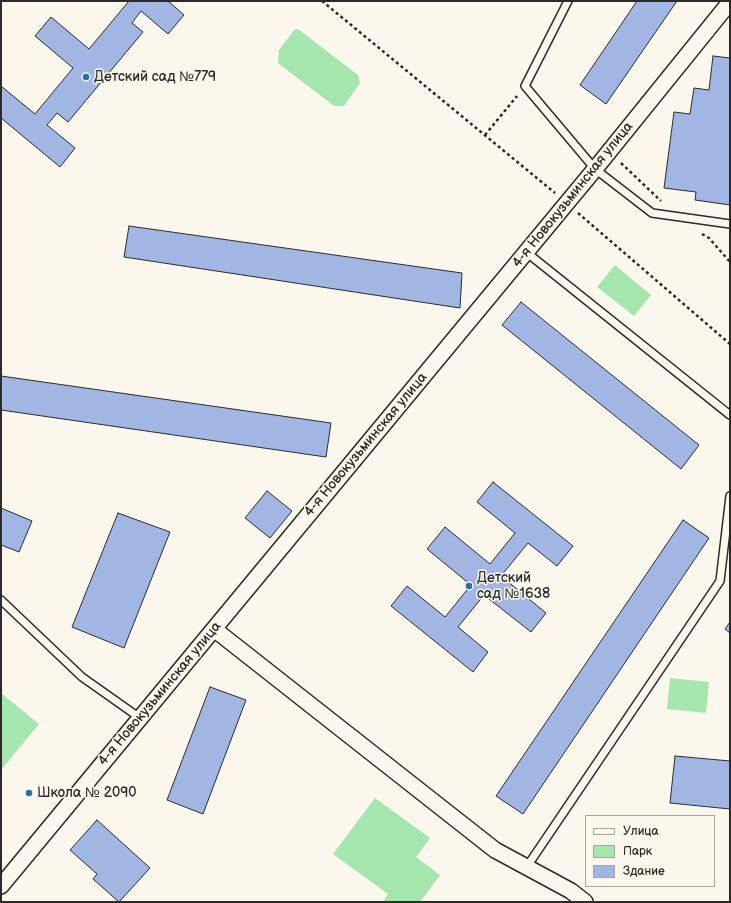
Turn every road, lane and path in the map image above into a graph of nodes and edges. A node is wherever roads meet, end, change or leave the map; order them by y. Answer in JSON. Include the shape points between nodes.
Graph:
{"nodes":[{"id":1,"x":322,"y":1,"type":"edge"},
{"id":2,"x":568,"y":1,"type":"edge"},
{"id":3,"x":730,"y":2,"type":"edge"},
{"id":4,"x":524,"y":86,"type":"junction"},
{"id":5,"x":484,"y":135,"type":"junction"},
{"id":6,"x":595,"y":169,"type":"junction"},
{"id":7,"x":567,"y":203,"type":"junction"},
{"id":8,"x":730,"y":224,"type":"edge"},
{"id":9,"x":526,"y":252,"type":"junction"},
{"id":10,"x":730,"y":344,"type":"edge"},
{"id":11,"x":730,"y":415,"type":"edge"},
{"id":12,"x":730,"y":496,"type":"edge"},
{"id":13,"x":1,"y":600,"type":"edge"},
{"id":14,"x":214,"y":629,"type":"junction"},
{"id":15,"x":140,"y":718,"type":"junction"},
{"id":16,"x":526,"y":868,"type":"junction"},
{"id":17,"x":1,"y":886,"type":"edge"},
{"id":18,"x":585,"y":902,"type":"edge"}],
"edges":[{"from":1,"to":5,"type":"path"},
{"from":2,"to":4,"type":"lane"},
{"from":3,"to":6,"type":"street","name":"4-я Новокузьминская улица"},
{"from":4,"to":5,"type":"path"},
{"from":4,"to":6,"type":"lane"},
{"from":5,"to":7,"type":"path"},
{"from":6,"to":7,"type":"street","name":"4-я Новокузьминская улица"},
{"from":6,"to":8,"type":"lane","via":[[652,213]]},
{"from":7,"to":9,"type":"street","name":"4-я Новокузьминская улица"},
{"from":7,"to":10,"type":"path"},
{"from":9,"to":11,"type":"lane"},
{"from":9,"to":14,"type":"street","name":"4-я Новокузьминская улица"},
{"from":12,"to":16,"type":"lane","via":[[720,581]]},
{"from":13,"to":15,"type":"lane","via":[[82,677]]},
{"from":14,"to":15,"type":"street","name":"4-я Новокузьминская улица"},
{"from":14,"to":16,"type":"street","via":[[495,850]]},
{"from":15,"to":17,"type":"street","name":"4-я Новокузьминская улица"},
{"from":16,"to":18,"type":"street","via":[[571,891]]}]}
